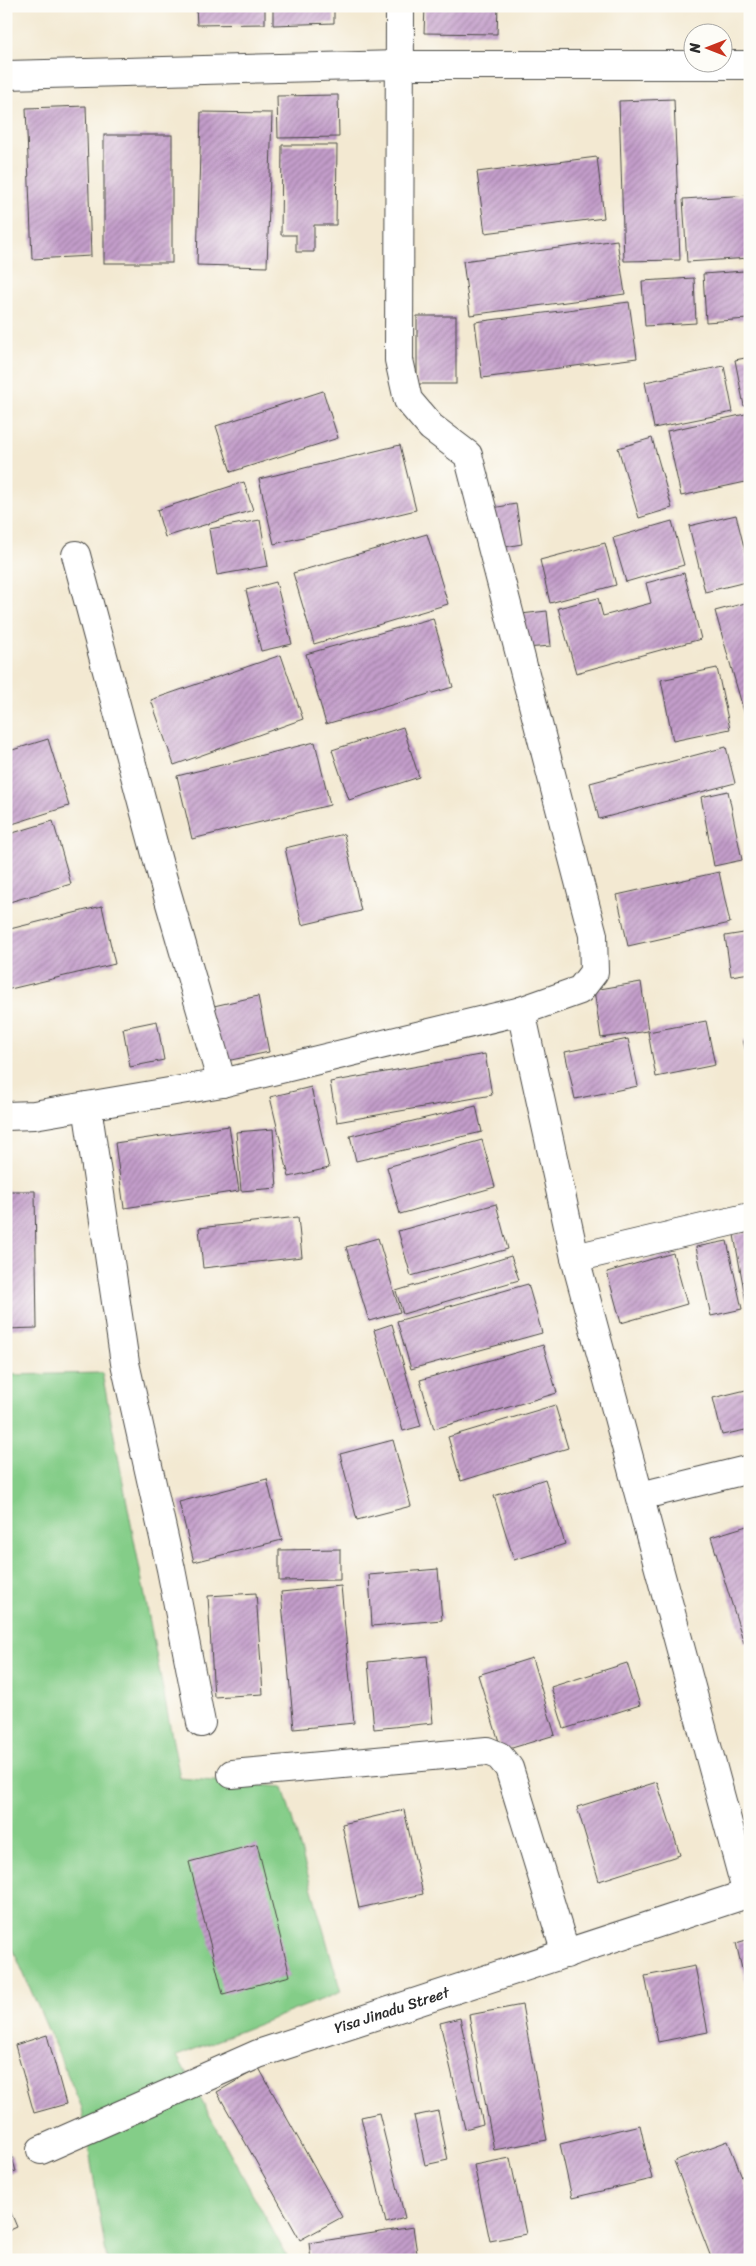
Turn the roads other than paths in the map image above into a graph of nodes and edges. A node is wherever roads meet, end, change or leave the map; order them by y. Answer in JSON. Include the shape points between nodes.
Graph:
{"nodes":[{"id":1,"x":400,"y":6,"type":"edge"},
{"id":2,"x":400,"y":66,"type":"junction"},
{"id":3,"x":750,"y":66,"type":"edge"},
{"id":4,"x":6,"y":75,"type":"edge"},
{"id":5,"x":76,"y":555,"type":"dead end"},
{"id":6,"x":521,"y":1011,"type":"junction"},
{"id":7,"x":222,"y":1083,"type":"junction"},
{"id":8,"x":87,"y":1106,"type":"junction"},
{"id":9,"x":6,"y":1116,"type":"edge"},
{"id":10,"x":750,"y":1218,"type":"edge"},
{"id":11,"x":574,"y":1258,"type":"junction"},
{"id":12,"x":750,"y":1469,"type":"edge"},
{"id":13,"x":640,"y":1496,"type":"junction"},
{"id":14,"x":202,"y":1723,"type":"dead end"},
{"id":15,"x":232,"y":1774,"type":"dead end"},
{"id":16,"x":748,"y":1893,"type":"edge"},
{"id":17,"x":566,"y":1954,"type":"junction"},
{"id":18,"x":41,"y":2150,"type":"dead end"}],
"edges":[{"from":1,"to":2,"type":"street"},
{"from":2,"to":3,"type":"street"},
{"from":2,"to":4,"type":"street"},
{"from":2,"to":6,"type":"street","via":[[399,360],[408,400],[431,427],[468,455],[593,935],[594,972],[580,990]]},
{"from":5,"to":7,"type":"street","via":[[157,860]]},
{"from":6,"to":7,"type":"street"},
{"from":6,"to":11,"type":"street"},
{"from":7,"to":8,"type":"street"},
{"from":8,"to":9,"type":"street"},
{"from":8,"to":14,"type":"street","via":[[126,1363]]},
{"from":10,"to":11,"type":"street"},
{"from":11,"to":13,"type":"street"},
{"from":12,"to":13,"type":"street"},
{"from":13,"to":16,"type":"street"},
{"from":15,"to":17,"type":"street","via":[[487,1751],[499,1756],[509,1768]]},
{"from":16,"to":17,"type":"street","name":"Yisa Jinadu Street"},
{"from":17,"to":18,"type":"street","name":"Yisa Jinadu Street","via":[[258,2054]]}]}
